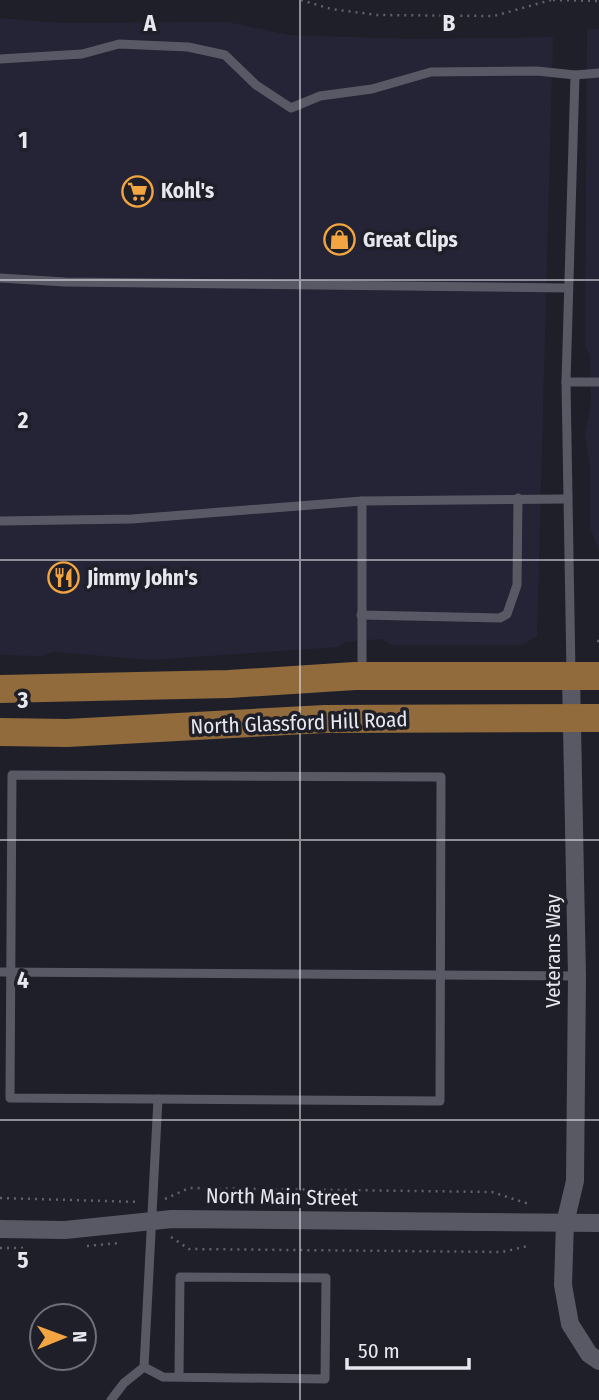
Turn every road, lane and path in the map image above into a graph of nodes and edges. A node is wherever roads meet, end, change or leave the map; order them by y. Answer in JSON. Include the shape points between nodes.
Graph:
{"nodes":[{"id":1,"x":302,"y":0,"type":"edge"},
{"id":2,"x":552,"y":0,"type":"edge"},
{"id":3,"x":599,"y":1,"type":"edge"},
{"id":4,"x":0,"y":59,"type":"edge"},
{"id":5,"x":599,"y":73,"type":"edge"},
{"id":6,"x":575,"y":75,"type":"junction"},
{"id":7,"x":0,"y":278,"type":"edge"},
{"id":8,"x":568,"y":288,"type":"junction"},
{"id":9,"x":566,"y":382,"type":"junction"},
{"id":10,"x":599,"y":382,"type":"edge"},
{"id":11,"x":518,"y":498,"type":"junction"},
{"id":12,"x":566,"y":499,"type":"junction"},
{"id":13,"x":362,"y":501,"type":"junction"},
{"id":14,"x":0,"y":521,"type":"edge"},
{"id":15,"x":361,"y":615,"type":"junction"},
{"id":16,"x":362,"y":676,"type":"junction"},
{"id":17,"x":585,"y":676,"type":"edge"},
{"id":18,"x":0,"y":688,"type":"edge"},
{"id":19,"x":586,"y":718,"type":"edge"},
{"id":20,"x":0,"y":732,"type":"edge"},
{"id":21,"x":0,"y":972,"type":"edge"},
{"id":22,"x":10,"y":972,"type":"junction"},
{"id":23,"x":441,"y":975,"type":"junction"},
{"id":24,"x":577,"y":976,"type":"junction"},
{"id":25,"x":158,"y":1099,"type":"junction"},
{"id":26,"x":0,"y":1198,"type":"edge"},
{"id":27,"x":162,"y":1200,"type":"dead end"},
{"id":28,"x":141,"y":1202,"type":"dead end"},
{"id":29,"x":529,"y":1205,"type":"dead end"},
{"id":30,"x":150,"y":1223,"type":"junction"},
{"id":31,"x":565,"y":1223,"type":"junction"},
{"id":32,"x":599,"y":1223,"type":"edge"},
{"id":33,"x":0,"y":1229,"type":"edge"},
{"id":34,"x":167,"y":1230,"type":"dead end"},
{"id":35,"x":528,"y":1246,"type":"dead end"},
{"id":36,"x":599,"y":1361,"type":"edge"},
{"id":37,"x":144,"y":1367,"type":"junction"},
{"id":38,"x":179,"y":1376,"type":"junction"},
{"id":39,"x":111,"y":1400,"type":"edge"}],
"edges":[{"from":1,"to":2,"type":"path","via":[[377,15],[494,16]]},
{"from":2,"to":3,"type":"path"},
{"from":4,"to":6,"type":"lane","via":[[82,54],[119,44],[188,47],[225,55],[256,85],[291,108],[320,96],[383,87],[431,72]]},
{"from":5,"to":6,"type":"lane"},
{"from":6,"to":8,"type":"lane"},
{"from":7,"to":8,"type":"lane"},
{"from":8,"to":9,"type":"lane"},
{"from":9,"to":10,"type":"lane"},
{"from":9,"to":12,"type":"lane"},
{"from":11,"to":12,"type":"lane"},
{"from":11,"to":13,"type":"lane"},
{"from":11,"to":15,"type":"lane","via":[[517,585],[507,614],[500,618]]},
{"from":12,"to":17,"type":"lane"},
{"from":13,"to":14,"type":"lane","via":[[132,519]]},
{"from":13,"to":15,"type":"lane"},
{"from":15,"to":16,"type":"lane"},
{"from":16,"to":17,"type":"main road","name":"North Glassford Hill Road"},
{"from":16,"to":18,"type":"main road","name":"North Glassford Hill Road","via":[[229,684]]},
{"from":17,"to":19,"type":"street","name":"Veterans Way"},
{"from":19,"to":20,"type":"main road","name":"North Glassford Hill Road","via":[[325,719],[67,733]]},
{"from":19,"to":24,"type":"street","name":"Veterans Way"},
{"from":21,"to":22,"type":"lane"},
{"from":22,"to":23,"type":"lane"},
{"from":22,"to":23,"type":"lane","via":[[12,775],[442,777]]},
{"from":22,"to":25,"type":"lane","via":[[10,1098]]},
{"from":23,"to":24,"type":"lane"},
{"from":23,"to":25,"type":"lane","via":[[440,1101]]},
{"from":24,"to":31,"type":"street","name":"Veterans Way","via":[[575,1181]]},
{"from":25,"to":30,"type":"lane"},
{"from":26,"to":28,"type":"path"},
{"from":27,"to":29,"type":"path","via":[[189,1188],[492,1192]]},
{"from":30,"to":31,"type":"street","name":"North Main Street","via":[[172,1219]]},
{"from":30,"to":33,"type":"street","name":"North Main Street","via":[[65,1230]]},
{"from":30,"to":37,"type":"lane"},
{"from":31,"to":32,"type":"street","name":"North Main Street"},
{"from":31,"to":36,"type":"street","via":[[563,1285],[570,1324],[589,1354]]},
{"from":34,"to":35,"type":"path","via":[[189,1249],[502,1252]]},
{"from":37,"to":38,"type":"lane","via":[[163,1377]]},
{"from":37,"to":39,"type":"lane"},
{"from":38,"to":38,"type":"lane","via":[[326,1379],[326,1278],[180,1277]]}]}
